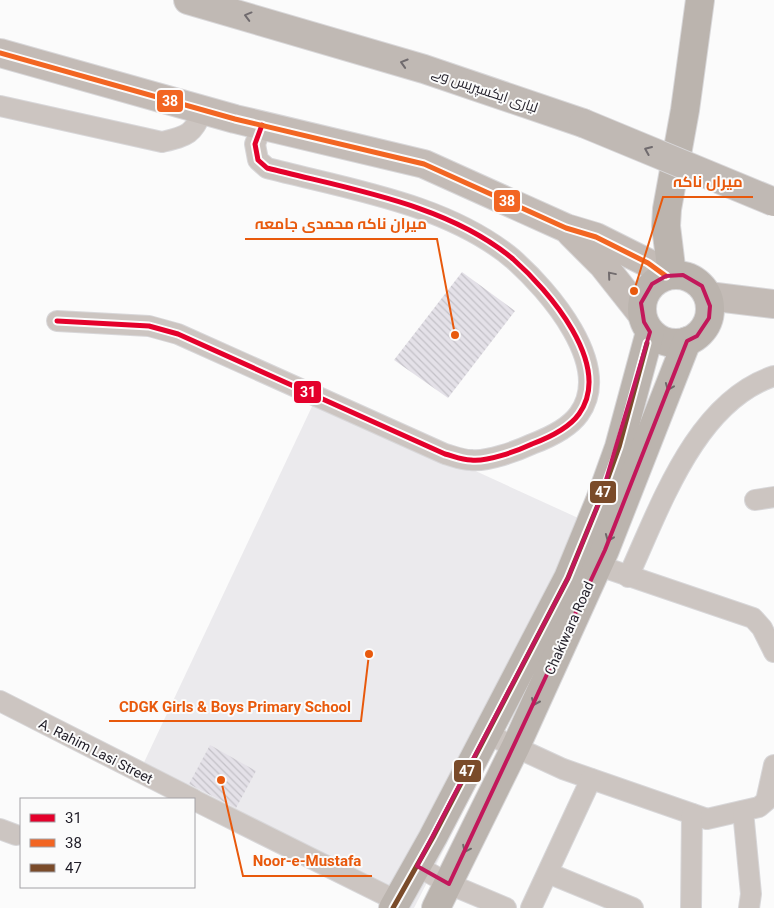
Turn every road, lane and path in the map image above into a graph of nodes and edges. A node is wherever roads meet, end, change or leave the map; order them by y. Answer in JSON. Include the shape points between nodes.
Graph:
{"nodes":[{"id":1,"x":188,"y":0,"type":"edge"},
{"id":2,"x":700,"y":0,"type":"edge"},
{"id":3,"x":0,"y":53,"type":"edge"},
{"id":4,"x":0,"y":106,"type":"edge"},
{"id":5,"x":203,"y":110,"type":"junction"},
{"id":6,"x":262,"y":125,"type":"junction"},
{"id":7,"x":774,"y":202,"type":"edge"},
{"id":8,"x":566,"y":228,"type":"junction"},
{"id":9,"x":669,"y":275,"type":"junction"},
{"id":10,"x":708,"y":296,"type":"junction"},
{"id":11,"x":774,"y":304,"type":"edge"},
{"id":12,"x":57,"y":321,"type":"dead end"},
{"id":13,"x":646,"y":322,"type":"junction"},
{"id":14,"x":687,"y":341,"type":"junction"},
{"id":15,"x":774,"y":376,"type":"edge"},
{"id":16,"x":587,"y":562,"type":"junction"},
{"id":17,"x":628,"y":577,"type":"junction"},
{"id":18,"x":768,"y":627,"type":"edge"},
{"id":19,"x":774,"y":652,"type":"edge"},
{"id":20,"x":0,"y":701,"type":"edge"},
{"id":21,"x":487,"y":734,"type":"junction"},
{"id":22,"x":516,"y":746,"type":"junction"},
{"id":23,"x":774,"y":765,"type":"edge"},
{"id":24,"x":591,"y":779,"type":"junction"},
{"id":25,"x":189,"y":798,"type":"edge"},
{"id":26,"x":195,"y":801,"type":"edge"},
{"id":27,"x":743,"y":811,"type":"junction"},
{"id":28,"x":692,"y":814,"type":"junction"},
{"id":29,"x":417,"y":866,"type":"junction"},
{"id":30,"x":548,"y":872,"type":"junction"},
{"id":31,"x":449,"y":884,"type":"junction"},
{"id":32,"x":395,"y":904,"type":"edge"},
{"id":33,"x":436,"y":908,"type":"edge"},
{"id":34,"x":506,"y":908,"type":"edge"},
{"id":35,"x":531,"y":908,"type":"edge"},
{"id":36,"x":633,"y":908,"type":"edge"},
{"id":37,"x":691,"y":908,"type":"edge"},
{"id":38,"x":749,"y":908,"type":"edge"}],
"edges":[{"from":7,"to":1,"type":"highway","name":"لیاری ایکسپریس وے","one_way":true,"bridge":true,"via":[[583,123],[424,69]]},
{"from":2,"to":9,"type":"main road","via":[[666,226]]},
{"from":3,"to":5,"type":"main road"},
{"from":4,"to":5,"type":"street","via":[[162,142],[184,137],[196,129]]},
{"from":5,"to":6,"type":"main road"},
{"from":6,"to":8,"type":"main road","via":[[424,164]]},
{"from":6,"to":12,"type":"street","via":[[256,144],[258,160],[267,168],[425,209],[478,234],[514,260],[564,314],[580,342],[590,382],[579,414],[564,428],[541,441],[515,452],[472,461],[445,454],[178,334],[149,326]]},
{"from":8,"to":9,"type":"main road","via":[[596,237]]},
{"from":13,"to":8,"type":"main road","one_way":true,"via":[[603,265]]},
{"from":9,"to":10,"type":"main road","via":[[693,279]]},
{"from":9,"to":13,"type":"main road","via":[[645,292],[641,303]]},
{"from":10,"to":11,"type":"main road"},
{"from":10,"to":14,"type":"main road","via":[[709,312],[704,328]]},
{"from":13,"to":14,"type":"main road","via":[[667,342]]},
{"from":13,"to":16,"type":"main road","name":"Chakiwara Road","via":[[619,447]]},
{"from":14,"to":16,"type":"main road","name":"Chakiwara Road","one_way":true},
{"from":15,"to":17,"type":"street","via":[[745,390],[700,433]]},
{"from":16,"to":17,"type":"street"},
{"from":16,"to":21,"type":"main road","name":"Chakiwara Road"},
{"from":16,"to":22,"type":"main road","name":"Chakiwara Road","one_way":true},
{"from":17,"to":18,"type":"street","via":[[753,618]]},
{"from":18,"to":19,"type":"street"},
{"from":20,"to":25,"type":"street","name":"A. Rahim Lasi Street"},
{"from":21,"to":22,"type":"street"},
{"from":21,"to":29,"type":"main road","name":"Chakiwara Road"},
{"from":22,"to":24,"type":"street","via":[[562,769]]},
{"from":22,"to":31,"type":"main road","name":"Chakiwara Road","one_way":true},
{"from":23,"to":27,"type":"street","via":[[766,800],[759,807]]},
{"from":24,"to":28,"type":"street"},
{"from":24,"to":30,"type":"street"},
{"from":26,"to":32,"type":"street","name":"A. Rahim Lasi Street"},
{"from":27,"to":28,"type":"street","via":[[707,819]]},
{"from":27,"to":38,"type":"street","via":[[751,894]]},
{"from":28,"to":37,"type":"street"},
{"from":29,"to":31,"type":"street"},
{"from":29,"to":32,"type":"main road","name":"Chakiwara Road"},
{"from":30,"to":35,"type":"street"},
{"from":30,"to":36,"type":"street"},
{"from":31,"to":33,"type":"main road","name":"Chakiwara Road"},
{"from":31,"to":34,"type":"street"}]}
